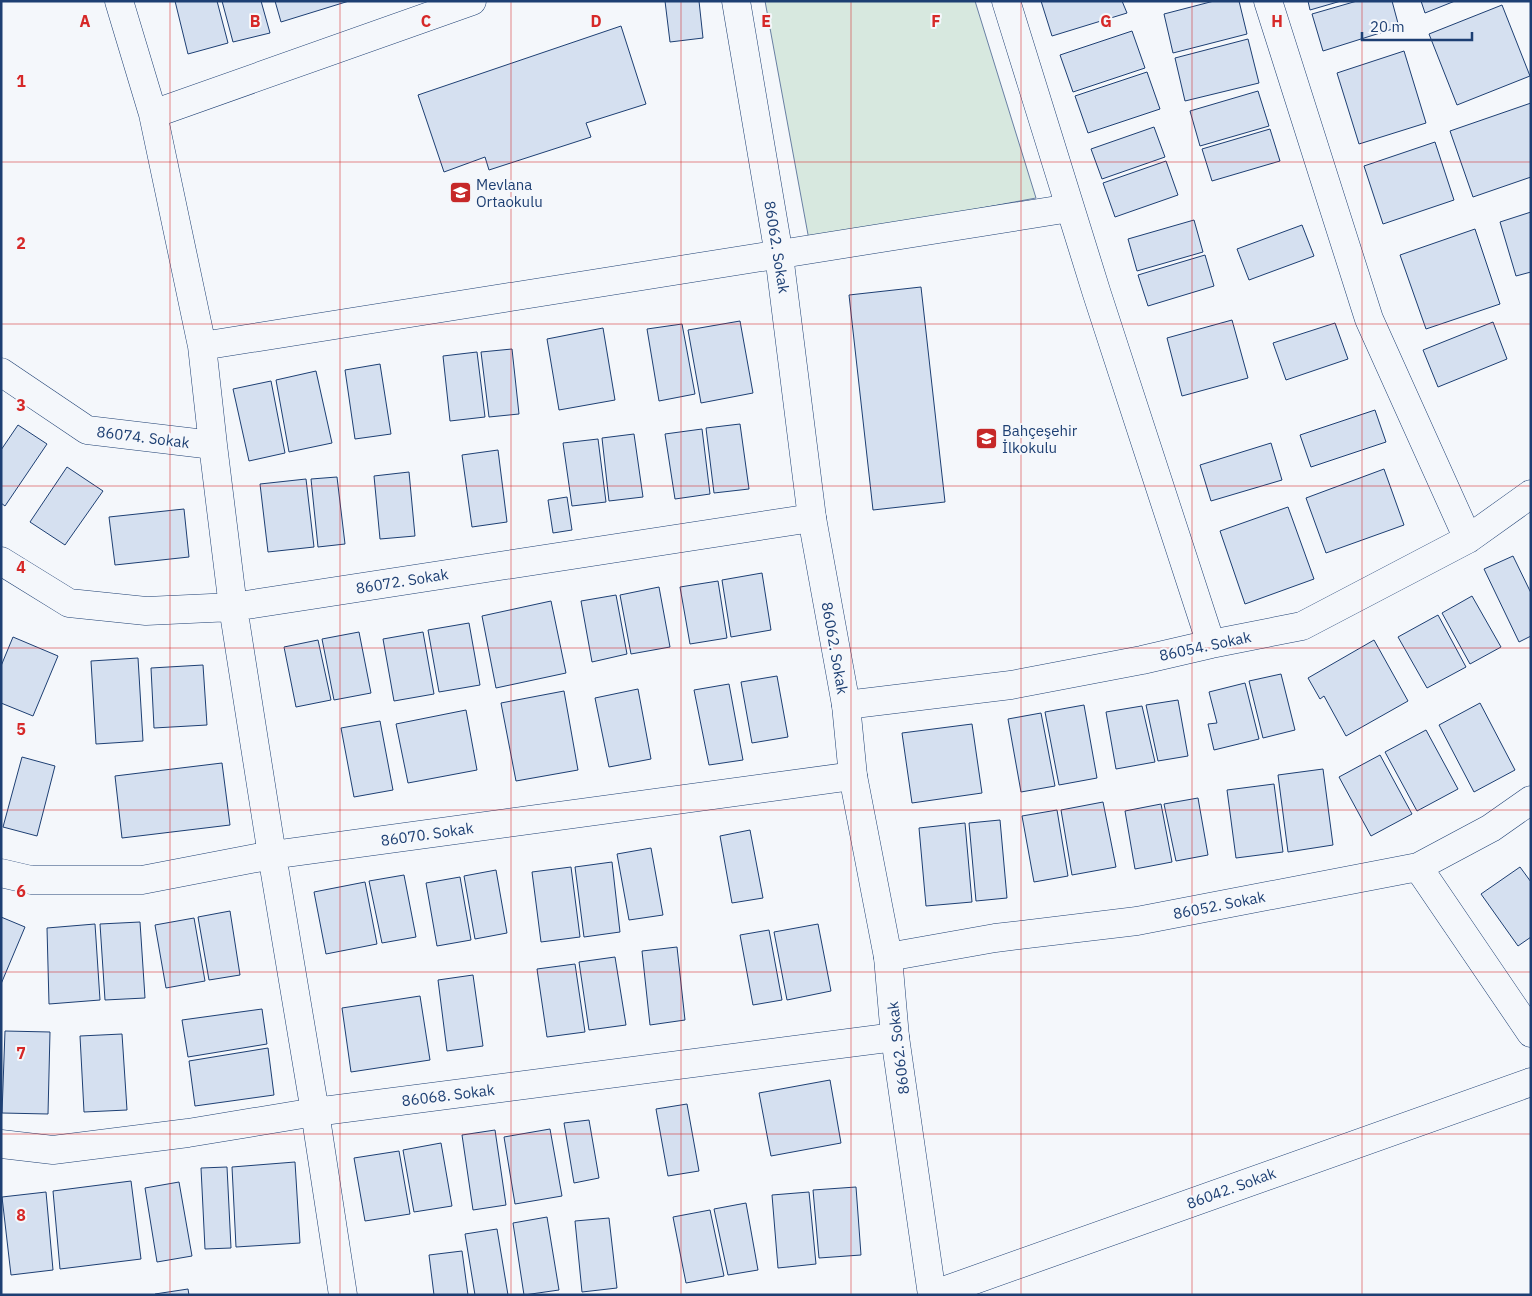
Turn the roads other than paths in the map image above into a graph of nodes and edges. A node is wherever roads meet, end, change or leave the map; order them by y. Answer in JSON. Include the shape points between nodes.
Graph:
{"nodes":[{"id":1,"x":119,"y":1,"type":"edge"},
{"id":2,"x":472,"y":1,"type":"edge"},
{"id":3,"x":736,"y":1,"type":"edge"},
{"id":4,"x":1006,"y":1,"type":"edge"},
{"id":5,"x":1268,"y":1,"type":"edge"},
{"id":6,"x":153,"y":114,"type":"junction"},
{"id":7,"x":1070,"y":208,"type":"junction"},
{"id":8,"x":779,"y":255,"type":"junction"},
{"id":9,"x":202,"y":346,"type":"junction"},
{"id":10,"x":1,"y":372,"type":"edge"},
{"id":11,"x":213,"y":445,"type":"junction"},
{"id":12,"x":1531,"y":494,"type":"edge"},
{"id":13,"x":812,"y":518,"type":"junction"},
{"id":14,"x":1468,"y":539,"type":"junction"},
{"id":15,"x":1,"y":561,"type":"edge"},
{"id":16,"x":233,"y":606,"type":"junction"},
{"id":17,"x":1211,"y":644,"type":"junction"},
{"id":18,"x":846,"y":705,"type":"junction"},
{"id":19,"x":853,"y":776,"type":"junction"},
{"id":20,"x":1531,"y":800,"type":"edge"},
{"id":21,"x":272,"y":855,"type":"junction"},
{"id":22,"x":1418,"y":867,"type":"junction"},
{"id":23,"x":1,"y":872,"type":"edge"},
{"id":24,"x":888,"y":957,"type":"junction"},
{"id":25,"x":1531,"y":1033,"type":"edge"},
{"id":26,"x":895,"y":1037,"type":"junction"},
{"id":27,"x":1531,"y":1082,"type":"edge"},
{"id":28,"x":315,"y":1112,"type":"junction"},
{"id":29,"x":1,"y":1144,"type":"edge"},
{"id":30,"x":344,"y":1295,"type":"edge"},
{"id":31,"x":932,"y":1295,"type":"edge"}],
"edges":[{"from":1,"to":6,"type":"street"},
{"from":2,"to":6,"type":"street"},
{"from":3,"to":8,"type":"street","name":"86062. Sokak"},
{"from":4,"to":7,"type":"street"},
{"from":5,"to":14,"type":"street","via":[[1369,319]]},
{"from":6,"to":9,"type":"street"},
{"from":7,"to":8,"type":"street"},
{"from":7,"to":17,"type":"street"},
{"from":8,"to":9,"type":"street"},
{"from":8,"to":13,"type":"street","name":"86062. Sokak"},
{"from":9,"to":11,"type":"street"},
{"from":10,"to":11,"type":"street","name":"86074. Sokak","via":[[87,430]]},
{"from":11,"to":16,"type":"street"},
{"from":12,"to":14,"type":"street","name":"86054. Sokak"},
{"from":13,"to":16,"type":"street","name":"86072. Sokak"},
{"from":13,"to":18,"type":"street","name":"86062. Sokak"},
{"from":14,"to":17,"type":"street","name":"86054. Sokak","via":[[1302,626]]},
{"from":15,"to":16,"type":"street","name":"86072. Sokak","via":[[69,603],[146,611]]},
{"from":16,"to":21,"type":"street"},
{"from":17,"to":18,"type":"street","name":"86054. Sokak","via":[[1011,685]]},
{"from":18,"to":19,"type":"street","name":"86062. Sokak"},
{"from":19,"to":21,"type":"street","name":"86070. Sokak"},
{"from":19,"to":24,"type":"street","name":"86062. Sokak"},
{"from":20,"to":22,"type":"street","name":"86052. Sokak","via":[[1491,828]]},
{"from":21,"to":23,"type":"street","name":"86070. Sokak","via":[[142,880],[31,880]]},
{"from":21,"to":28,"type":"street"},
{"from":22,"to":24,"type":"street","name":"86052. Sokak","via":[[1137,920],[995,938]]},
{"from":22,"to":25,"type":"street"},
{"from":24,"to":26,"type":"street","name":"86062. Sokak"},
{"from":26,"to":28,"type":"street","name":"86068. Sokak"},
{"from":26,"to":31,"type":"street","name":"86062. Sokak"},
{"from":27,"to":31,"type":"street","name":"86042. Sokak"},
{"from":28,"to":29,"type":"street","name":"86068. Sokak","via":[[188,1133],[53,1150]]},
{"from":28,"to":30,"type":"street"}]}
